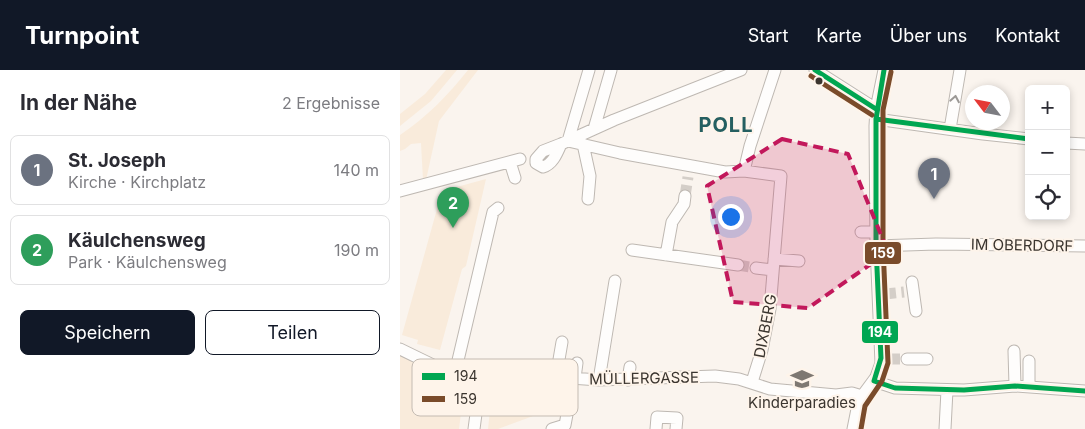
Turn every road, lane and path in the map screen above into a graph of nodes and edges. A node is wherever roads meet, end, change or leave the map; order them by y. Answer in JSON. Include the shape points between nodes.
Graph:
{"nodes":[{"id":1,"x":589,"y":70,"type":"edge"},
{"id":2,"x":611,"y":70,"type":"edge"},
{"id":3,"x":741,"y":70,"type":"edge"},
{"id":4,"x":775,"y":70,"type":"edge"},
{"id":5,"x":815,"y":70,"type":"edge"},
{"id":6,"x":884,"y":70,"type":"edge"},
{"id":7,"x":960,"y":70,"type":"edge"},
{"id":8,"x":876,"y":114,"type":"junction"},
{"id":9,"x":594,"y":129,"type":"junction"},
{"id":10,"x":950,"y":129,"type":"junction"},
{"id":11,"x":1025,"y":139,"type":"edge"},
{"id":12,"x":564,"y":142,"type":"junction"},
{"id":13,"x":1070,"y":143,"type":"edge"},
{"id":14,"x":583,"y":144,"type":"junction"},
{"id":15,"x":1085,"y":144,"type":"edge"},
{"id":16,"x":690,"y":165,"type":"junction"},
{"id":17,"x":744,"y":171,"type":"junction"},
{"id":18,"x":688,"y":177,"type":"tunnel mouth"},
{"id":19,"x":515,"y":178,"type":"dead end"},
{"id":20,"x":400,"y":191,"type":"edge"},
{"id":21,"x":685,"y":196,"type":"tunnel mouth"},
{"id":22,"x":588,"y":199,"type":"dead end"},
{"id":23,"x":498,"y":208,"type":"dead end"},
{"id":24,"x":861,"y":232,"type":"dead end"},
{"id":25,"x":876,"y":232,"type":"junction"},
{"id":26,"x":876,"y":246,"type":"junction"},
{"id":27,"x":1085,"y":246,"type":"edge"},
{"id":28,"x":632,"y":250,"type":"dead end"},
{"id":29,"x":666,"y":255,"type":"junction"},
{"id":30,"x":799,"y":261,"type":"dead end"},
{"id":31,"x":774,"y":264,"type":"junction"},
{"id":32,"x":738,"y":265,"type":"tunnel mouth"},
{"id":33,"x":756,"y":268,"type":"tunnel mouth"},
{"id":34,"x":615,"y":281,"type":"dead end"},
{"id":35,"x":910,"y":288,"type":"dead end"},
{"id":36,"x":916,"y":311,"type":"dead end"},
{"id":37,"x":562,"y":342,"type":"dead end"},
{"id":38,"x":400,"y":349,"type":"edge"},
{"id":39,"x":1014,"y":351,"type":"dead end"},
{"id":40,"x":421,"y":359,"type":"edge"},
{"id":41,"x":458,"y":359,"type":"edge"},
{"id":42,"x":559,"y":359,"type":"edge"},
{"id":43,"x":907,"y":359,"type":"tunnel mouth"},
{"id":44,"x":927,"y":359,"type":"dead end"},
{"id":45,"x":1029,"y":361,"type":"dead end"},
{"id":46,"x":630,"y":367,"type":"dead end"},
{"id":47,"x":578,"y":378,"type":"edge"},
{"id":48,"x":599,"y":380,"type":"junction"},
{"id":49,"x":628,"y":380,"type":"junction"},
{"id":50,"x":874,"y":381,"type":"junction"},
{"id":51,"x":752,"y":382,"type":"junction"},
{"id":52,"x":1014,"y":386,"type":"junction"},
{"id":53,"x":1029,"y":387,"type":"junction"},
{"id":54,"x":947,"y":390,"type":"junction"},
{"id":55,"x":1085,"y":391,"type":"edge"},
{"id":56,"x":862,"y":396,"type":"junction"},
{"id":57,"x":476,"y":416,"type":"edge"},
{"id":58,"x":567,"y":416,"type":"edge"},
{"id":59,"x":474,"y":429,"type":"edge"},
{"id":60,"x":552,"y":429,"type":"edge"},
{"id":61,"x":656,"y":429,"type":"edge"},
{"id":62,"x":676,"y":429,"type":"edge"},
{"id":63,"x":853,"y":429,"type":"edge"},
{"id":64,"x":945,"y":429,"type":"edge"}],
"edges":[{"from":1,"to":12,"type":"street"},
{"from":2,"to":9,"type":"street"},
{"from":3,"to":9,"type":"street"},
{"from":4,"to":17,"type":"street"},
{"from":5,"to":8,"type":"street"},
{"from":6,"to":8,"type":"street"},
{"from":10,"to":7,"type":"street","one_way":true},
{"from":8,"to":10,"type":"street"},
{"from":8,"to":25,"type":"street"},
{"from":9,"to":12,"type":"street"},
{"from":10,"to":11,"type":"street"},
{"from":12,"to":14,"type":"street"},
{"from":13,"to":15,"type":"street"},
{"from":14,"to":16,"type":"street"},
{"from":14,"to":22,"type":"street","via":[[590,176]]},
{"from":16,"to":17,"type":"street","via":[[725,172]]},
{"from":16,"to":18,"type":"street"},
{"from":17,"to":31,"type":"street","name":"DIXBERG","via":[[781,176]]},
{"from":19,"to":20,"type":"street","via":[[515,160]]},
{"from":21,"to":29,"type":"street","via":[[684,204],[672,222]]},
{"from":23,"to":41,"type":"street","via":[[493,212]]},
{"from":24,"to":25,"type":"street"},
{"from":25,"to":26,"type":"street"},
{"from":26,"to":27,"type":"street","name":"IM OBERDORF"},
{"from":26,"to":50,"type":"street","via":[[885,358]]},
{"from":28,"to":29,"type":"street"},
{"from":29,"to":32,"type":"street"},
{"from":30,"to":31,"type":"street"},
{"from":31,"to":33,"type":"street"},
{"from":31,"to":51,"type":"street","name":"DIXBERG","via":[[770,309]]},
{"from":34,"to":48,"type":"street"},
{"from":35,"to":36,"type":"street"},
{"from":37,"to":42,"type":"street"},
{"from":38,"to":40,"type":"street","name":"MÜLLERGASSE"},
{"from":39,"to":52,"type":"street"},
{"from":43,"to":44,"type":"street"},
{"from":45,"to":53,"type":"street"},
{"from":46,"to":49,"type":"street"},
{"from":47,"to":48,"type":"street","name":"MÜLLERGASSE"},
{"from":48,"to":49,"type":"street","name":"MÜLLERGASSE"},
{"from":49,"to":51,"type":"street","name":"MÜLLERGASSE","via":[[715,376]]},
{"from":50,"to":54,"type":"street","via":[[895,388]]},
{"from":50,"to":56,"type":"street"},
{"from":51,"to":56,"type":"street","name":"MÜLLERGASSE","via":[[784,391]]},
{"from":52,"to":53,"type":"street"},
{"from":52,"to":54,"type":"street"},
{"from":53,"to":55,"type":"street"},
{"from":54,"to":64,"type":"street"},
{"from":56,"to":63,"type":"street"},
{"from":57,"to":59,"type":"street"},
{"from":58,"to":60,"type":"street","via":[[565,425]]},
{"from":61,"to":62,"type":"street","via":[[657,417],[677,418]]}]}
